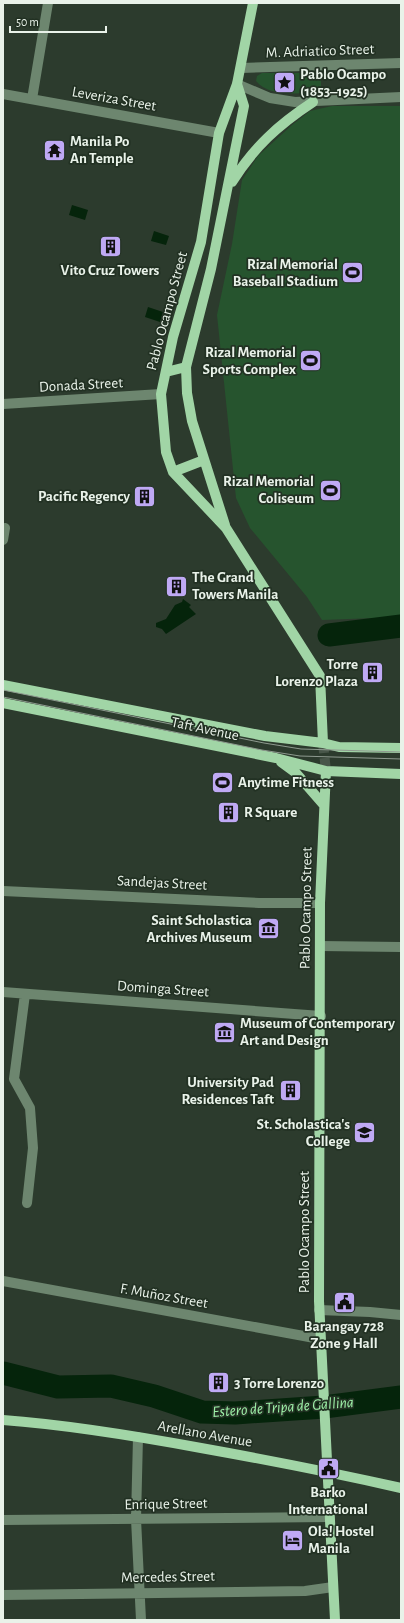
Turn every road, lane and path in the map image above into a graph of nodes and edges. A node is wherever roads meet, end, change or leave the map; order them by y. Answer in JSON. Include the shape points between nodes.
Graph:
{"nodes":[{"id":1,"x":48,"y":3,"type":"edge"},
{"id":2,"x":253,"y":3,"type":"edge"},
{"id":3,"x":401,"y":63,"type":"edge"},
{"id":4,"x":241,"y":68,"type":"junction"},
{"id":5,"x":237,"y":84,"type":"junction"},
{"id":6,"x":3,"y":94,"type":"edge"},
{"id":7,"x":401,"y":98,"type":"edge"},
{"id":8,"x":32,"y":99,"type":"junction"},
{"id":9,"x":313,"y":102,"type":"junction"},
{"id":10,"x":219,"y":133,"type":"junction"},
{"id":11,"x":228,"y":187,"type":"junction"},
{"id":12,"x":186,"y":367,"type":"junction"},
{"id":13,"x":166,"y":372,"type":"junction"},
{"id":14,"x":161,"y":394,"type":"junction"},
{"id":15,"x":3,"y":404,"type":"edge"},
{"id":16,"x":204,"y":460,"type":"junction"},
{"id":17,"x":173,"y":472,"type":"junction"},
{"id":18,"x":5,"y":528,"type":"dead end"},
{"id":19,"x":226,"y":528,"type":"junction"},
{"id":20,"x":3,"y":540,"type":"edge"},
{"id":21,"x":3,"y":685,"type":"edge"},
{"id":22,"x":3,"y":703,"type":"edge"},
{"id":23,"x":324,"y":743,"type":"junction"},
{"id":24,"x":401,"y":748,"type":"edge"},
{"id":25,"x":276,"y":758,"type":"junction"},
{"id":26,"x":326,"y":771,"type":"junction"},
{"id":27,"x":401,"y":774,"type":"edge"},
{"id":28,"x":323,"y":804,"type":"junction"},
{"id":29,"x":3,"y":891,"type":"edge"},
{"id":30,"x":320,"y":903,"type":"junction"},
{"id":31,"x":320,"y":946,"type":"junction"},
{"id":32,"x":401,"y":947,"type":"edge"},
{"id":33,"x":3,"y":992,"type":"edge"},
{"id":34,"x":25,"y":994,"type":"junction"},
{"id":35,"x":321,"y":1016,"type":"junction"},
{"id":36,"x":27,"y":1203,"type":"dead end"},
{"id":37,"x":3,"y":1281,"type":"edge"},
{"id":38,"x":319,"y":1310,"type":"junction"},
{"id":39,"x":401,"y":1315,"type":"edge"},
{"id":40,"x":320,"y":1339,"type":"junction"},
{"id":41,"x":3,"y":1420,"type":"edge"},
{"id":42,"x":138,"y":1437,"type":"junction"},
{"id":43,"x":327,"y":1471,"type":"junction"},
{"id":44,"x":401,"y":1488,"type":"edge"},
{"id":45,"x":329,"y":1517,"type":"junction"},
{"id":46,"x":136,"y":1519,"type":"junction"},
{"id":47,"x":3,"y":1520,"type":"edge"},
{"id":48,"x":332,"y":1587,"type":"junction"},
{"id":49,"x":140,"y":1593,"type":"junction"},
{"id":50,"x":3,"y":1595,"type":"edge"},
{"id":51,"x":141,"y":1620,"type":"edge"},
{"id":52,"x":335,"y":1620,"type":"edge"}],
"edges":[{"from":1,"to":8,"type":"street"},
{"from":2,"to":4,"type":"main road","name":"Pablo Ocampo Street"},
{"from":3,"to":4,"type":"street","name":"M. Adriatico Street"},
{"from":4,"to":5,"type":"main road","name":"Pablo Ocampo Street"},
{"from":5,"to":9,"type":"street","via":[[282,101]]},
{"from":5,"to":10,"type":"main road","name":"Pablo Ocampo Street"},
{"from":5,"to":11,"type":"main road","name":"Pablo Ocampo Street","via":[[244,106]]},
{"from":6,"to":8,"type":"street","name":"Leveriza Street"},
{"from":7,"to":9,"type":"street"},
{"from":8,"to":10,"type":"street","name":"Leveriza Street"},
{"from":9,"to":11,"type":"main road","via":[[265,139]]},
{"from":10,"to":13,"type":"main road","name":"Pablo Ocampo Street","via":[[201,242],[173,337]]},
{"from":11,"to":12,"type":"main road","name":"Pablo Ocampo Street","via":[[208,284]]},
{"from":12,"to":13,"type":"main road"},
{"from":12,"to":16,"type":"main road","name":"Pablo Ocampo Street","via":[[192,421]]},
{"from":13,"to":14,"type":"main road","name":"Pablo Ocampo Street"},
{"from":14,"to":15,"type":"street","name":"Donada Street"},
{"from":14,"to":17,"type":"main road","name":"Pablo Ocampo Street","via":[[166,452]]},
{"from":16,"to":17,"type":"main road"},
{"from":16,"to":19,"type":"main road","name":"Pablo Ocampo Street"},
{"from":17,"to":19,"type":"main road","name":"Pablo Ocampo Street"},
{"from":18,"to":20,"type":"street"},
{"from":19,"to":23,"type":"main road","name":"Pablo Ocampo Street","via":[[320,676]]},
{"from":21,"to":23,"type":"main road","name":"Taft Avenue","via":[[265,736]]},
{"from":22,"to":25,"type":"main road","name":"Taft Avenue"},
{"from":23,"to":24,"type":"main road","name":"Taft Avenue","via":[[339,747]]},
{"from":25,"to":26,"type":"main road","name":"Taft Avenue"},
{"from":25,"to":28,"type":"main road","via":[[296,773]]},
{"from":26,"to":27,"type":"main road","name":"Taft Avenue"},
{"from":26,"to":28,"type":"main road","name":"Pablo Ocampo Street"},
{"from":28,"to":30,"type":"main road","name":"Pablo Ocampo Street"},
{"from":29,"to":30,"type":"street","name":"Sandejas Street","via":[[259,903]]},
{"from":30,"to":31,"type":"main road","name":"Pablo Ocampo Street"},
{"from":31,"to":32,"type":"street"},
{"from":31,"to":35,"type":"main road","name":"Pablo Ocampo Street"},
{"from":33,"to":34,"type":"street","name":"Dominga Street"},
{"from":34,"to":35,"type":"street","name":"Dominga Street"},
{"from":34,"to":36,"type":"street","via":[[14,1079],[30,1108],[33,1148]]},
{"from":35,"to":38,"type":"main road","name":"Pablo Ocampo Street"},
{"from":37,"to":40,"type":"street","name":"F. Muñoz Street"},
{"from":38,"to":39,"type":"street"},
{"from":38,"to":40,"type":"main road","name":"Pablo Ocampo Street"},
{"from":40,"to":43,"type":"main road","name":"Pablo Ocampo Street"},
{"from":41,"to":42,"type":"main road","name":"Arellano Avenue","via":[[52,1424]]},
{"from":42,"to":43,"type":"main road","name":"Arellano Avenue"},
{"from":42,"to":46,"type":"street"},
{"from":43,"to":44,"type":"main road","name":"Arellano Avenue"},
{"from":43,"to":45,"type":"main road","name":"Pablo Ocampo Street"},
{"from":45,"to":46,"type":"street","name":"Enrique Street"},
{"from":45,"to":48,"type":"main road","name":"Pablo Ocampo Street"},
{"from":46,"to":47,"type":"street","name":"Enrique Street"},
{"from":46,"to":49,"type":"street"},
{"from":48,"to":49,"type":"street","name":"Mercedes Street","via":[[306,1590]]},
{"from":48,"to":52,"type":"main road","name":"Pablo Ocampo Street"},
{"from":49,"to":50,"type":"street","name":"Mercedes Street"},
{"from":49,"to":51,"type":"street"}]}
